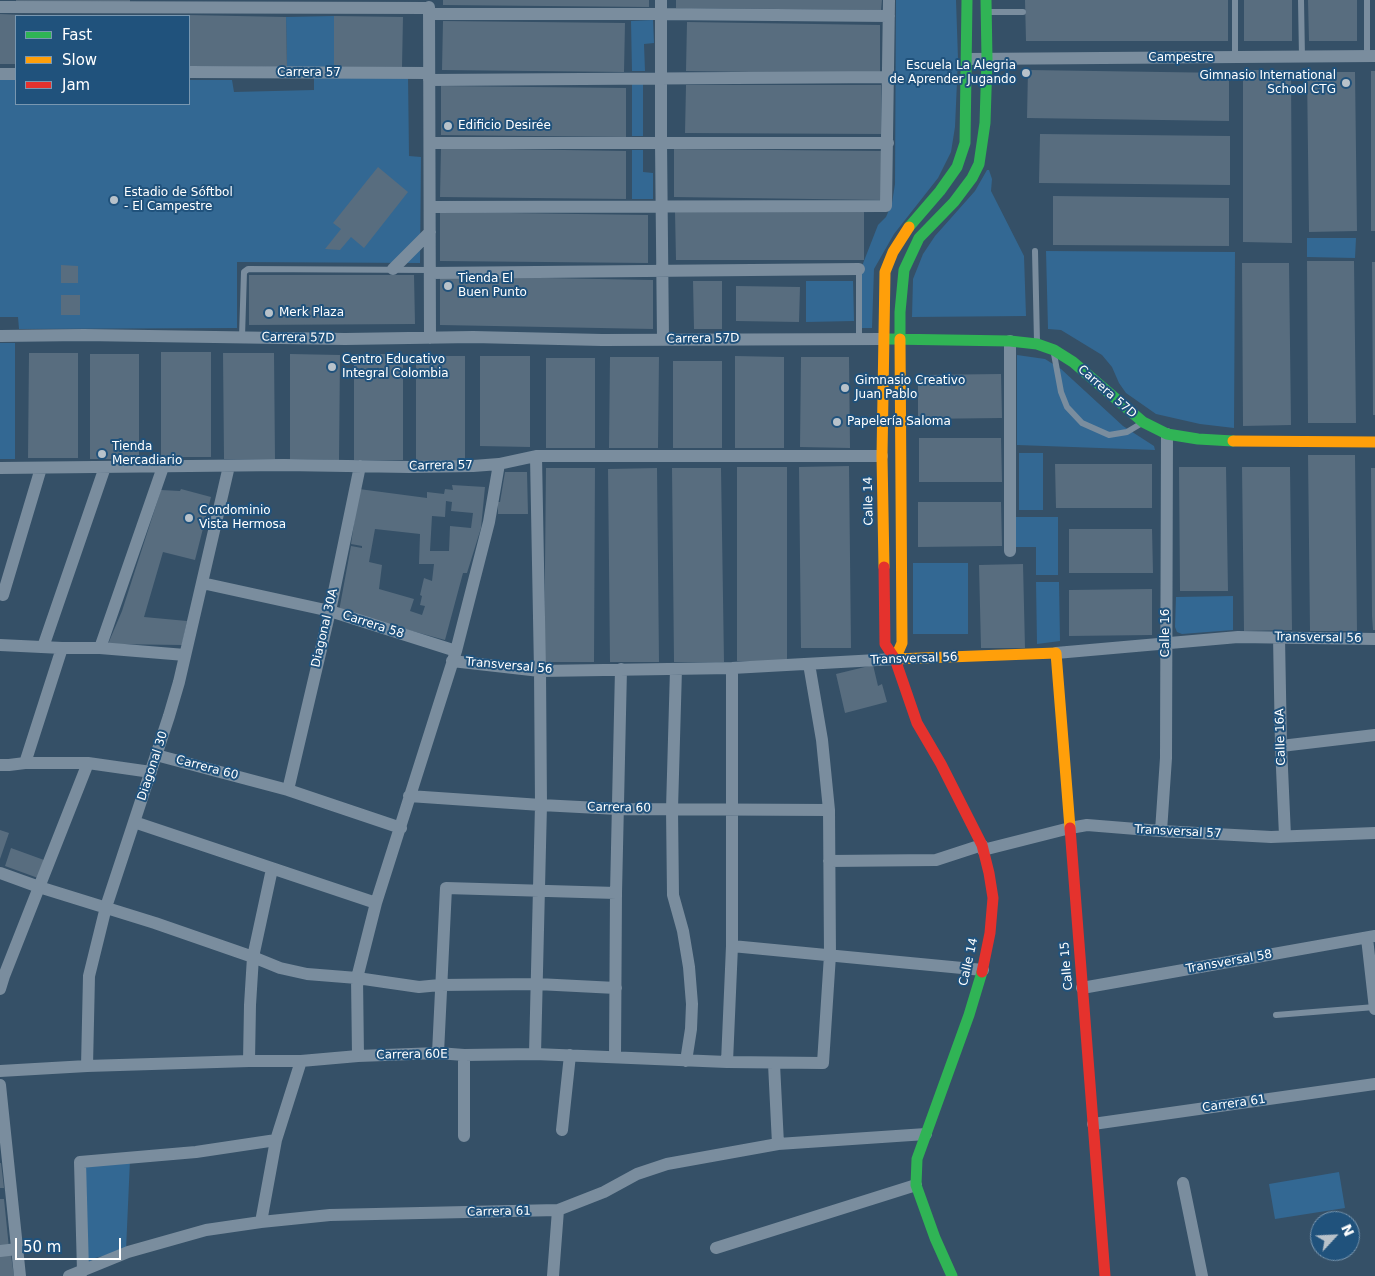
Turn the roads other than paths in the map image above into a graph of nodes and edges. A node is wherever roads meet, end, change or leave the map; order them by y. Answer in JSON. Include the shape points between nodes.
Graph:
{"nodes":[{"id":1,"x":662,"y":0,"type":"edge"},
{"id":2,"x":889,"y":0,"type":"edge"},
{"id":3,"x":967,"y":0,"type":"edge"},
{"id":4,"x":986,"y":0,"type":"edge"},
{"id":5,"x":1235,"y":0,"type":"edge"},
{"id":6,"x":1301,"y":0,"type":"edge"},
{"id":7,"x":1367,"y":0,"type":"edge"},
{"id":8,"x":356,"y":4,"type":"edge"},
{"id":9,"x":0,"y":7,"type":"edge"},
{"id":10,"x":429,"y":7,"type":"edge"},
{"id":11,"x":167,"y":8,"type":"edge"},
{"id":12,"x":986,"y":12,"type":"junction"},
{"id":13,"x":1023,"y":12,"type":"dead end"},
{"id":14,"x":661,"y":14,"type":"junction"},
{"id":15,"x":889,"y":16,"type":"junction"},
{"id":16,"x":1371,"y":56,"type":"edge"},
{"id":17,"x":1235,"y":57,"type":"junction"},
{"id":18,"x":1302,"y":57,"type":"junction"},
{"id":19,"x":968,"y":59,"type":"junction"},
{"id":20,"x":987,"y":59,"type":"junction"},
{"id":21,"x":190,"y":72,"type":"edge"},
{"id":22,"x":0,"y":74,"type":"edge"},
{"id":23,"x":15,"y":74,"type":"edge"},
{"id":24,"x":429,"y":77,"type":"junction"},
{"id":25,"x":888,"y":77,"type":"junction"},
{"id":26,"x":661,"y":78,"type":"junction"},
{"id":27,"x":430,"y":143,"type":"junction"},
{"id":28,"x":888,"y":143,"type":"junction"},
{"id":29,"x":661,"y":144,"type":"junction"},
{"id":30,"x":940,"y":191,"type":"junction"},
{"id":31,"x":954,"y":202,"type":"junction"},
{"id":32,"x":661,"y":206,"type":"junction"},
{"id":33,"x":430,"y":207,"type":"junction"},
{"id":34,"x":430,"y":232,"type":"junction"},
{"id":35,"x":1035,"y":251,"type":"dead end"},
{"id":36,"x":392,"y":269,"type":"junction"},
{"id":37,"x":859,"y":270,"type":"joint"},
{"id":38,"x":430,"y":271,"type":"junction"},
{"id":39,"x":661,"y":271,"type":"junction"},
{"id":40,"x":0,"y":336,"type":"edge"},
{"id":41,"x":242,"y":337,"type":"junction"},
{"id":42,"x":430,"y":338,"type":"junction"},
{"id":43,"x":859,"y":339,"type":"junction"},
{"id":44,"x":883,"y":339,"type":"junction"},
{"id":45,"x":900,"y":339,"type":"junction"},
{"id":46,"x":663,"y":340,"type":"junction"},
{"id":47,"x":1010,"y":340,"type":"junction"},
{"id":48,"x":1037,"y":344,"type":"junction"},
{"id":49,"x":1054,"y":350,"type":"junction"},
{"id":50,"x":1143,"y":422,"type":"junction"},
{"id":51,"x":1166,"y":434,"type":"junction"},
{"id":52,"x":1375,"y":442,"type":"edge"},
{"id":53,"x":536,"y":456,"type":"junction"},
{"id":54,"x":882,"y":456,"type":"junction"},
{"id":55,"x":499,"y":464,"type":"junction"},
{"id":56,"x":229,"y":466,"type":"junction"},
{"id":57,"x":360,"y":466,"type":"junction"},
{"id":58,"x":105,"y":467,"type":"junction"},
{"id":59,"x":0,"y":468,"type":"edge"},
{"id":60,"x":41,"y":468,"type":"junction"},
{"id":61,"x":163,"y":468,"type":"junction"},
{"id":62,"x":1010,"y":551,"type":"dead end"},
{"id":63,"x":202,"y":582,"type":"junction"},
{"id":64,"x":3,"y":595,"type":"dead end"},
{"id":65,"x":330,"y":611,"type":"junction"},
{"id":66,"x":1278,"y":637,"type":"junction"},
{"id":67,"x":1375,"y":639,"type":"edge"},
{"id":68,"x":1166,"y":644,"type":"junction"},
{"id":69,"x":0,"y":645,"type":"edge"},
{"id":70,"x":43,"y":647,"type":"junction"},
{"id":71,"x":62,"y":648,"type":"junction"},
{"id":72,"x":100,"y":648,"type":"junction"},
{"id":73,"x":1056,"y":653,"type":"junction"},
{"id":74,"x":185,"y":654,"type":"junction"},
{"id":75,"x":454,"y":656,"type":"junction"},
{"id":76,"x":894,"y":659,"type":"junction"},
{"id":77,"x":808,"y":664,"type":"junction"},
{"id":78,"x":732,"y":668,"type":"junction"},
{"id":79,"x":622,"y":669,"type":"junction"},
{"id":80,"x":676,"y":669,"type":"junction"},
{"id":81,"x":540,"y":671,"type":"junction"},
{"id":82,"x":1375,"y":735,"type":"edge"},
{"id":83,"x":1281,"y":746,"type":"junction"},
{"id":84,"x":156,"y":755,"type":"junction"},
{"id":85,"x":25,"y":762,"type":"junction"},
{"id":86,"x":88,"y":764,"type":"junction"},
{"id":87,"x":0,"y":765,"type":"edge"},
{"id":88,"x":151,"y":772,"type":"junction"},
{"id":89,"x":288,"y":790,"type":"junction"},
{"id":90,"x":410,"y":796,"type":"junction"},
{"id":91,"x":541,"y":805,"type":"junction"},
{"id":92,"x":618,"y":808,"type":"junction"},
{"id":93,"x":672,"y":809,"type":"junction"},
{"id":94,"x":733,"y":809,"type":"junction"},
{"id":95,"x":829,"y":810,"type":"junction"},
{"id":96,"x":134,"y":822,"type":"junction"},
{"id":97,"x":401,"y":828,"type":"junction"},
{"id":98,"x":1070,"y":828,"type":"junction"},
{"id":99,"x":1161,"y":831,"type":"junction"},
{"id":100,"x":1375,"y":833,"type":"edge"},
{"id":101,"x":1285,"y":836,"type":"junction"},
{"id":102,"x":983,"y":847,"type":"junction"},
{"id":103,"x":829,"y":861,"type":"junction"},
{"id":104,"x":272,"y":869,"type":"junction"},
{"id":105,"x":0,"y":874,"type":"edge"},
{"id":106,"x":39,"y":887,"type":"junction"},
{"id":107,"x":539,"y":892,"type":"junction"},
{"id":108,"x":616,"y":893,"type":"junction"},
{"id":109,"x":376,"y":903,"type":"junction"},
{"id":110,"x":106,"y":907,"type":"junction"},
{"id":111,"x":1371,"y":937,"type":"edge"},
{"id":112,"x":732,"y":946,"type":"junction"},
{"id":113,"x":830,"y":955,"type":"junction"},
{"id":114,"x":252,"y":957,"type":"junction"},
{"id":115,"x":983,"y":970,"type":"junction"},
{"id":116,"x":357,"y":978,"type":"junction"},
{"id":117,"x":537,"y":984,"type":"junction"},
{"id":118,"x":440,"y":985,"type":"junction"},
{"id":119,"x":616,"y":988,"type":"junction"},
{"id":120,"x":1082,"y":988,"type":"junction"},
{"id":121,"x":0,"y":989,"type":"edge"},
{"id":122,"x":1375,"y":1008,"type":"edge"},
{"id":123,"x":1276,"y":1016,"type":"dead end"},
{"id":124,"x":438,"y":1054,"type":"junction"},
{"id":125,"x":535,"y":1054,"type":"junction"},
{"id":126,"x":464,"y":1055,"type":"junction"},
{"id":127,"x":570,"y":1055,"type":"junction"},
{"id":128,"x":358,"y":1056,"type":"junction"},
{"id":129,"x":615,"y":1057,"type":"junction"},
{"id":130,"x":249,"y":1061,"type":"junction"},
{"id":131,"x":301,"y":1061,"type":"junction"},
{"id":132,"x":686,"y":1061,"type":"junction"},
{"id":133,"x":727,"y":1062,"type":"junction"},
{"id":134,"x":774,"y":1064,"type":"junction"},
{"id":135,"x":87,"y":1066,"type":"junction"},
{"id":136,"x":0,"y":1071,"type":"edge"},
{"id":137,"x":1375,"y":1084,"type":"edge"},
{"id":138,"x":0,"y":1085,"type":"edge"},
{"id":139,"x":1093,"y":1124,"type":"junction"},
{"id":140,"x":562,"y":1130,"type":"dead end"},
{"id":141,"x":926,"y":1134,"type":"junction"},
{"id":142,"x":464,"y":1136,"type":"dead end"},
{"id":143,"x":276,"y":1140,"type":"junction"},
{"id":144,"x":778,"y":1144,"type":"junction"},
{"id":145,"x":1183,"y":1183,"type":"dead end"},
{"id":146,"x":916,"y":1185,"type":"junction"},
{"id":147,"x":6,"y":1193,"type":"edge"},
{"id":148,"x":558,"y":1210,"type":"junction"},
{"id":149,"x":261,"y":1222,"type":"junction"},
{"id":150,"x":716,"y":1248,"type":"dead end"},
{"id":151,"x":17,"y":1249,"type":"junction"},
{"id":152,"x":0,"y":1251,"type":"edge"},
{"id":153,"x":83,"y":1270,"type":"junction"},
{"id":154,"x":20,"y":1276,"type":"edge"},
{"id":155,"x":69,"y":1276,"type":"edge"},
{"id":156,"x":553,"y":1276,"type":"edge"},
{"id":157,"x":952,"y":1276,"type":"edge"},
{"id":158,"x":1105,"y":1276,"type":"edge"},
{"id":159,"x":1202,"y":1276,"type":"edge"}],
"edges":[{"from":1,"to":14,"type":"street"},
{"from":2,"to":15,"type":"street"},
{"from":3,"to":19,"type":"street"},
{"from":4,"to":12,"type":"street"},
{"from":5,"to":17,"type":"lane"},
{"from":6,"to":18,"type":"lane"},
{"from":7,"to":16,"type":"lane"},
{"from":8,"to":10,"type":"street"},
{"from":8,"to":11,"type":"street"},
{"from":9,"to":11,"type":"street"},
{"from":10,"to":14,"type":"street"},
{"from":10,"to":24,"type":"street"},
{"from":12,"to":13,"type":"lane"},
{"from":12,"to":20,"type":"street"},
{"from":14,"to":15,"type":"street"},
{"from":14,"to":26,"type":"street"},
{"from":15,"to":25,"type":"street"},
{"from":16,"to":18,"type":"street","name":"Campestre"},
{"from":17,"to":18,"type":"street","name":"Campestre"},
{"from":17,"to":20,"type":"street","name":"Campestre"},
{"from":19,"to":20,"type":"street","name":"Campestre"},
{"from":19,"to":30,"type":"street","via":[[965,142],[957,167]]},
{"from":20,"to":31,"type":"street","via":[[985,123],[980,158],[972,178]]},
{"from":21,"to":24,"type":"street","name":"Carrera 57"},
{"from":22,"to":23,"type":"street"},
{"from":24,"to":26,"type":"street","name":"Carrera 57"},
{"from":24,"to":27,"type":"street"},
{"from":25,"to":26,"type":"street","name":"Carrera 57"},
{"from":25,"to":28,"type":"street"},
{"from":26,"to":29,"type":"street"},
{"from":27,"to":29,"type":"street"},
{"from":27,"to":33,"type":"street"},
{"from":28,"to":29,"type":"street"},
{"from":28,"to":32,"type":"street","via":[[886,206]]},
{"from":29,"to":32,"type":"street"},
{"from":30,"to":31,"type":"street"},
{"from":30,"to":44,"type":"street","via":[[907,230],[885,272]]},
{"from":31,"to":45,"type":"street","via":[[919,238],[904,270]]},
{"from":32,"to":33,"type":"street"},
{"from":32,"to":39,"type":"street"},
{"from":33,"to":34,"type":"street"},
{"from":34,"to":36,"type":"street"},
{"from":34,"to":38,"type":"street"},
{"from":35,"to":48,"type":"lane"},
{"from":36,"to":38,"type":"lane"},
{"from":36,"to":41,"type":"lane","via":[[248,269],[244,272]]},
{"from":37,"to":39,"type":"street"},
{"from":37,"to":43,"type":"lane"},
{"from":38,"to":39,"type":"street"},
{"from":38,"to":42,"type":"street"},
{"from":39,"to":46,"type":"street"},
{"from":40,"to":41,"type":"street","name":"Carrera 57D"},
{"from":41,"to":42,"type":"street","name":"Carrera 57D"},
{"from":42,"to":46,"type":"street","name":"Carrera 57D"},
{"from":43,"to":44,"type":"street","name":"Carrera 57D"},
{"from":43,"to":46,"type":"street","name":"Carrera 57D"},
{"from":44,"to":45,"type":"street","name":"Carrera 57D"},
{"from":44,"to":54,"type":"street","name":"Calle 14"},
{"from":45,"to":47,"type":"street","name":"Carrera 57D"},
{"from":45,"to":76,"type":"street","via":[[902,644]]},
{"from":47,"to":48,"type":"street","name":"Carrera 57D"},
{"from":47,"to":62,"type":"street"},
{"from":48,"to":49,"type":"street","name":"Carrera 57D"},
{"from":49,"to":50,"type":"street","name":"Carrera 57D","via":[[1073,362]]},
{"from":49,"to":50,"type":"lane","via":[[1061,392],[1067,407],[1082,423],[1109,435],[1127,432]]},
{"from":50,"to":51,"type":"street","name":"Carrera 57D"},
{"from":51,"to":52,"type":"street","name":"Carrera 57D","via":[[1234,441]]},
{"from":51,"to":68,"type":"street","name":"Calle 16"},
{"from":53,"to":54,"type":"street","name":"Carrera 57"},
{"from":53,"to":55,"type":"street","name":"Carrera 57"},
{"from":53,"to":81,"type":"street"},
{"from":54,"to":76,"type":"street","name":"Calle 14","via":[[885,644]]},
{"from":55,"to":57,"type":"street","name":"Carrera 57"},
{"from":55,"to":75,"type":"street","via":[[489,522]]},
{"from":56,"to":57,"type":"street","name":"Carrera 57"},
{"from":56,"to":61,"type":"street","name":"Carrera 57"},
{"from":56,"to":63,"type":"street","name":"Diagonal 30"},
{"from":57,"to":65,"type":"street","name":"Diagonal 30A"},
{"from":58,"to":60,"type":"street","name":"Carrera 57"},
{"from":58,"to":61,"type":"street","name":"Carrera 57"},
{"from":58,"to":70,"type":"street"},
{"from":59,"to":60,"type":"street","name":"Carrera 57"},
{"from":60,"to":64,"type":"street"},
{"from":61,"to":72,"type":"street"},
{"from":63,"to":65,"type":"street","name":"Carrera 58"},
{"from":63,"to":74,"type":"street","name":"Diagonal 30"},
{"from":65,"to":75,"type":"street","name":"Carrera 58"},
{"from":65,"to":89,"type":"street","name":"Diagonal 30A"},
{"from":66,"to":67,"type":"street","name":"Transversal 56"},
{"from":66,"to":68,"type":"street","name":"Transversal 56"},
{"from":66,"to":83,"type":"street","name":"Calle 16A"},
{"from":68,"to":73,"type":"street","name":"Transversal 56"},
{"from":68,"to":99,"type":"street","name":"Calle 16","via":[[1166,758]]},
{"from":69,"to":70,"type":"street"},
{"from":70,"to":71,"type":"street"},
{"from":71,"to":72,"type":"street"},
{"from":71,"to":85,"type":"street"},
{"from":72,"to":74,"type":"street"},
{"from":73,"to":76,"type":"street","name":"Transversal 56"},
{"from":73,"to":98,"type":"street","name":"Calle 15"},
{"from":74,"to":84,"type":"street","name":"Diagonal 30"},
{"from":75,"to":81,"type":"street","name":"Transversal 56"},
{"from":75,"to":90,"type":"street"},
{"from":76,"to":77,"type":"street","name":"Transversal 56"},
{"from":76,"to":102,"type":"street","name":"Calle 14","via":[[917,723],[942,764]]},
{"from":77,"to":78,"type":"street","name":"Transversal 56"},
{"from":77,"to":95,"type":"street","via":[[822,740]]},
{"from":78,"to":80,"type":"street","name":"Transversal 56"},
{"from":78,"to":94,"type":"street"},
{"from":79,"to":80,"type":"street","name":"Transversal 56"},
{"from":79,"to":81,"type":"street","name":"Transversal 56"},
{"from":79,"to":92,"type":"street"},
{"from":80,"to":93,"type":"street"},
{"from":81,"to":91,"type":"street"},
{"from":82,"to":83,"type":"street"},
{"from":83,"to":101,"type":"street","name":"Calle 16A"},
{"from":84,"to":88,"type":"street","name":"Diagonal 30"},
{"from":84,"to":89,"type":"street","name":"Carrera 60"},
{"from":85,"to":86,"type":"street"},
{"from":85,"to":87,"type":"street"},
{"from":86,"to":88,"type":"street"},
{"from":86,"to":106,"type":"street"},
{"from":88,"to":96,"type":"street","name":"Diagonal 30"},
{"from":89,"to":97,"type":"street","name":"Carrera 60"},
{"from":90,"to":91,"type":"street","name":"Carrera 60"},
{"from":90,"to":97,"type":"street"},
{"from":91,"to":92,"type":"street","name":"Carrera 60"},
{"from":91,"to":107,"type":"street"},
{"from":92,"to":93,"type":"street","name":"Carrera 60"},
{"from":92,"to":108,"type":"street"},
{"from":93,"to":94,"type":"street","name":"Carrera 60"},
{"from":93,"to":132,"type":"street","via":[[673,895],[683,931],[692,1004]]},
{"from":94,"to":95,"type":"street","name":"Carrera 60"},
{"from":94,"to":112,"type":"street"},
{"from":95,"to":103,"type":"street"},
{"from":96,"to":104,"type":"street"},
{"from":96,"to":110,"type":"street","name":"Diagonal 30"},
{"from":97,"to":109,"type":"street"},
{"from":98,"to":99,"type":"street","name":"Transversal 57","via":[[1096,825]]},
{"from":98,"to":102,"type":"street","name":"Transversal 57"},
{"from":98,"to":120,"type":"street","name":"Calle 15"},
{"from":99,"to":101,"type":"street","name":"Transversal 57"},
{"from":100,"to":101,"type":"street","name":"Transversal 57"},
{"from":102,"to":103,"type":"street","name":"Transversal 57","via":[[936,860]]},
{"from":102,"to":115,"type":"street","name":"Calle 14","via":[[993,907]]},
{"from":103,"to":113,"type":"street"},
{"from":104,"to":109,"type":"street"},
{"from":104,"to":114,"type":"street"},
{"from":105,"to":106,"type":"street"},
{"from":106,"to":110,"type":"street"},
{"from":106,"to":121,"type":"street"},
{"from":107,"to":108,"type":"street"},
{"from":107,"to":117,"type":"street"},
{"from":107,"to":118,"type":"street","via":[[446,888]]},
{"from":108,"to":119,"type":"street"},
{"from":109,"to":116,"type":"street"},
{"from":110,"to":114,"type":"street"},
{"from":110,"to":135,"type":"street","name":"Diagonal 30","via":[[89,976]]},
{"from":111,"to":120,"type":"street","name":"Transversal 58"},
{"from":111,"to":122,"type":"street"},
{"from":112,"to":113,"type":"street"},
{"from":112,"to":133,"type":"street"},
{"from":113,"to":115,"type":"street"},
{"from":113,"to":134,"type":"street","name":"Carrera 60E","via":[[823,1063]]},
{"from":114,"to":116,"type":"street","via":[[307,974]]},
{"from":114,"to":130,"type":"street"},
{"from":115,"to":141,"type":"street","name":"Calle 14"},
{"from":116,"to":118,"type":"street","via":[[419,987]]},
{"from":116,"to":128,"type":"street"},
{"from":117,"to":118,"type":"street"},
{"from":117,"to":119,"type":"street"},
{"from":117,"to":125,"type":"street"},
{"from":118,"to":124,"type":"street"},
{"from":119,"to":129,"type":"street"},
{"from":120,"to":139,"type":"street","name":"Calle 15"},
{"from":122,"to":123,"type":"lane"},
{"from":124,"to":126,"type":"street","name":"Carrera 60E"},
{"from":124,"to":128,"type":"street","name":"Carrera 60E"},
{"from":125,"to":126,"type":"street","name":"Carrera 60E"},
{"from":125,"to":127,"type":"street","name":"Carrera 60E"},
{"from":126,"to":142,"type":"street"},
{"from":127,"to":129,"type":"street","name":"Carrera 60E"},
{"from":127,"to":140,"type":"street"},
{"from":128,"to":131,"type":"street","name":"Carrera 60E"},
{"from":129,"to":132,"type":"street","name":"Carrera 60E"},
{"from":130,"to":131,"type":"street","name":"Carrera 60E"},
{"from":130,"to":135,"type":"street","name":"Carrera 60E"},
{"from":131,"to":143,"type":"street"},
{"from":132,"to":133,"type":"street","name":"Carrera 60E"},
{"from":133,"to":134,"type":"street","name":"Carrera 60E"},
{"from":134,"to":144,"type":"street"},
{"from":135,"to":136,"type":"street","name":"Carrera 60E"},
{"from":137,"to":139,"type":"street","name":"Carrera 61"},
{"from":138,"to":147,"type":"street"},
{"from":139,"to":158,"type":"street","name":"Calle 15"},
{"from":141,"to":144,"type":"street","name":"Carrera 61"},
{"from":141,"to":146,"type":"street","name":"Calle 14","via":[[917,1159]]},
{"from":143,"to":149,"type":"street"},
{"from":143,"to":153,"type":"street","via":[[196,1152],[80,1162]]},
{"from":144,"to":148,"type":"street","name":"Carrera 61","via":[[667,1164]]},
{"from":145,"to":159,"type":"street"},
{"from":146,"to":150,"type":"street"},
{"from":146,"to":157,"type":"street","name":"Calle 14"},
{"from":147,"to":151,"type":"street"},
{"from":148,"to":149,"type":"street","name":"Carrera 61","via":[[330,1215]]},
{"from":148,"to":156,"type":"street"},
{"from":149,"to":153,"type":"street","name":"Carrera 61","via":[[206,1230],[128,1252]]},
{"from":151,"to":152,"type":"street"},
{"from":151,"to":154,"type":"street"},
{"from":153,"to":155,"type":"street","name":"Carrera 61"}]}
